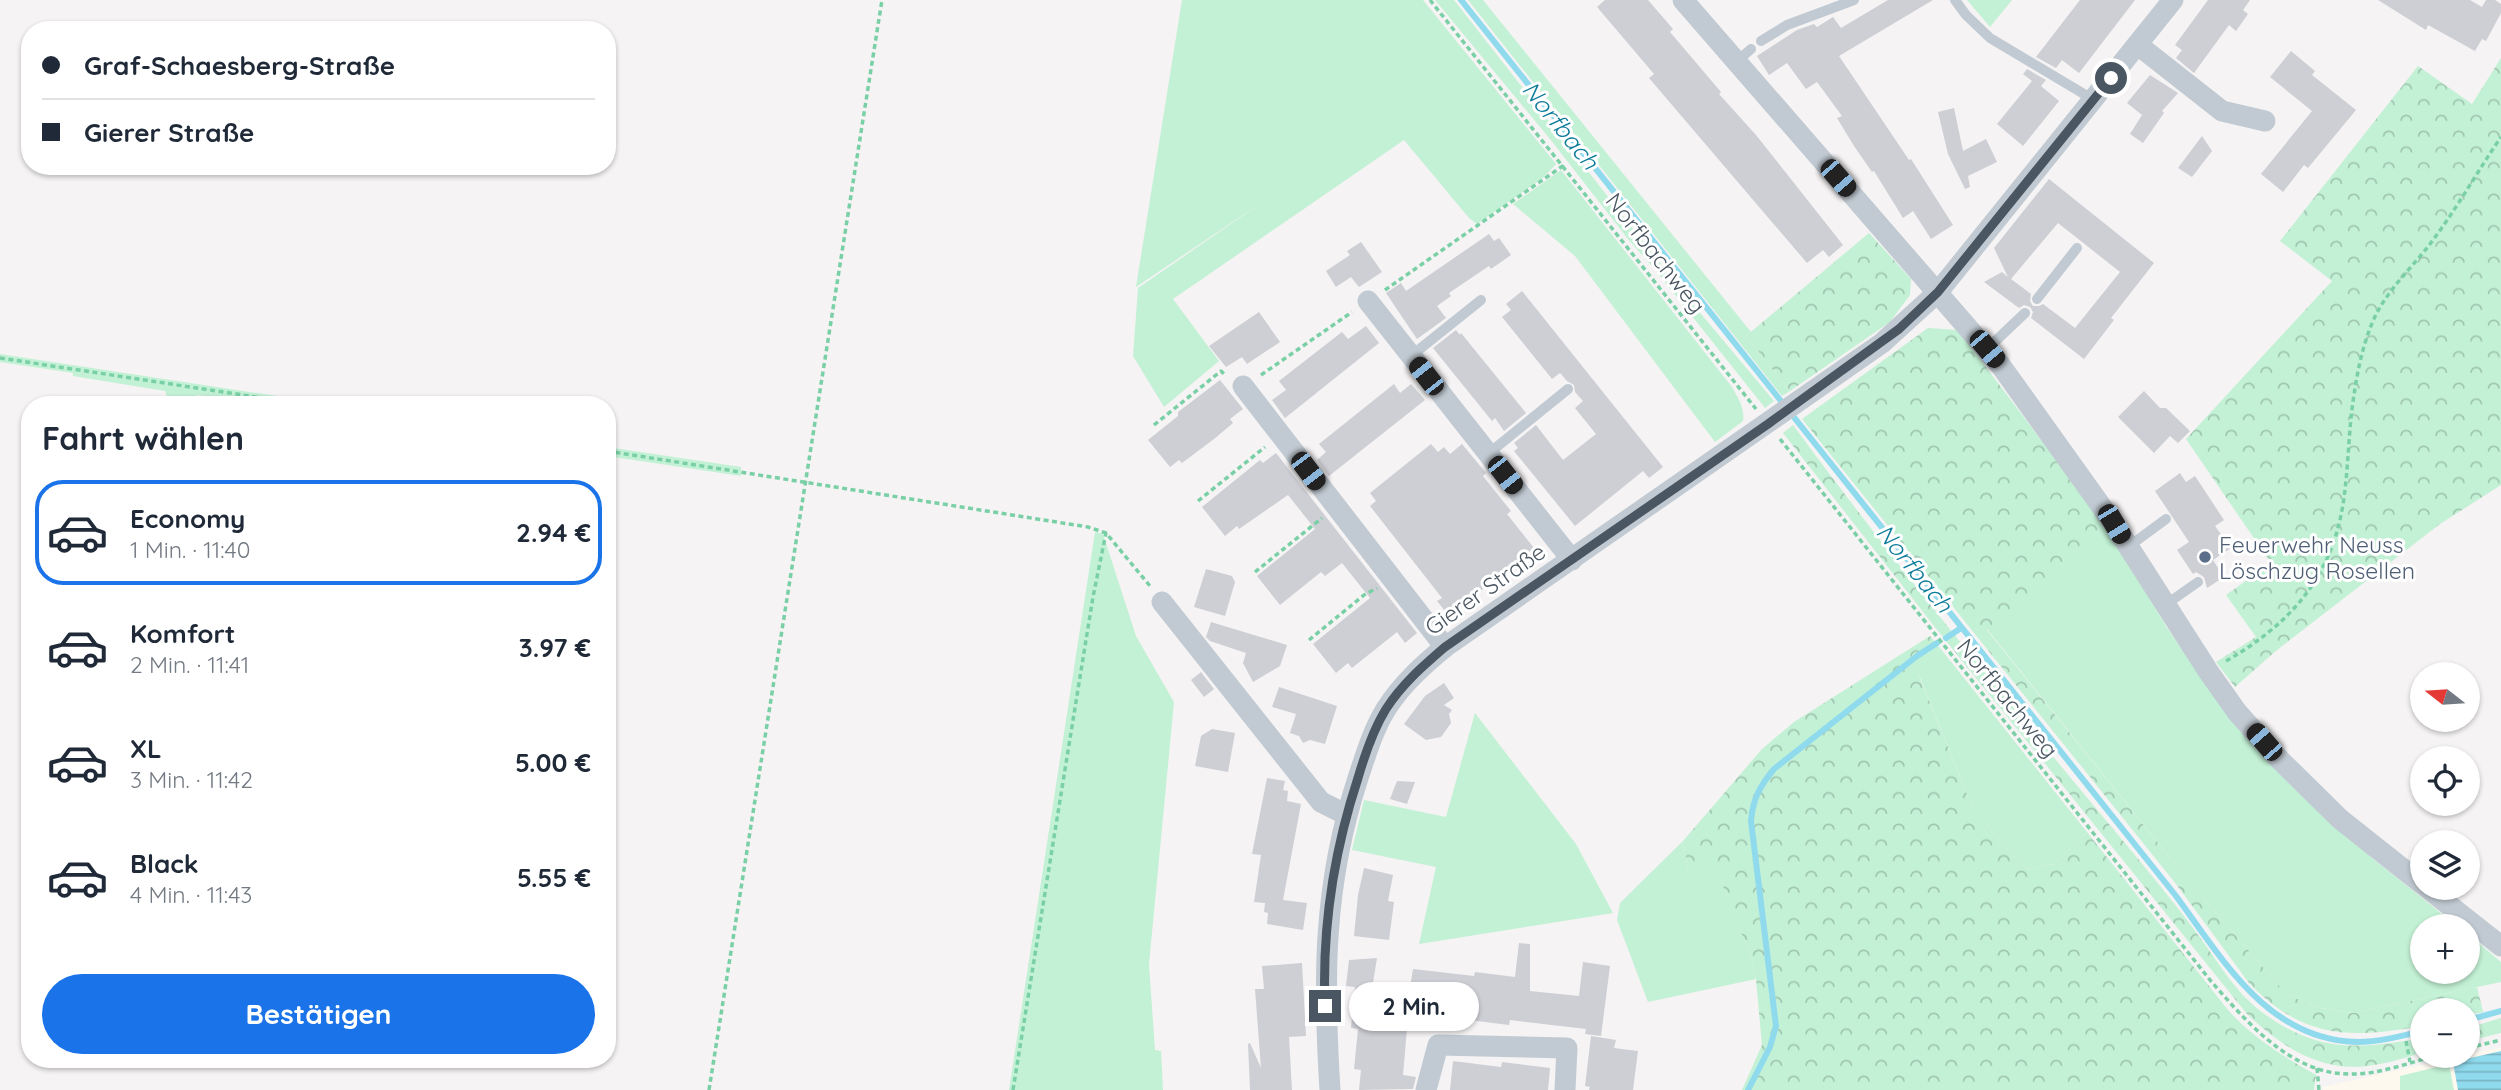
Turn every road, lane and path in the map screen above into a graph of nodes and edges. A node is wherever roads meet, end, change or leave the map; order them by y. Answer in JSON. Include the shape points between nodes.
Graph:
{"nodes":[{"id":1,"x":881,"y":0,"type":"edge"},
{"id":2,"x":1430,"y":0,"type":"edge"},
{"id":3,"x":1683,"y":0,"type":"edge"},
{"id":4,"x":1854,"y":0,"type":"edge"},
{"id":5,"x":1955,"y":0,"type":"edge"},
{"id":6,"x":2173,"y":0,"type":"edge"},
{"id":7,"x":1761,"y":41,"type":"dead end"},
{"id":8,"x":2138,"y":45,"type":"junction"},
{"id":9,"x":2094,"y":100,"type":"junction"},
{"id":10,"x":2264,"y":121,"type":"dead end"},
{"id":11,"x":2501,"y":137,"type":"edge"},
{"id":12,"x":1563,"y":164,"type":"junction"},
{"id":13,"x":2077,"y":248,"type":"dead end"},
{"id":14,"x":1938,"y":292,"type":"junction"},
{"id":15,"x":2037,"y":299,"type":"dead end"},
{"id":16,"x":1481,"y":300,"type":"dead end"},
{"id":17,"x":1368,"y":302,"type":"junction"},
{"id":18,"x":2025,"y":313,"type":"dead end"},
{"id":19,"x":1987,"y":349,"type":"junction"},
{"id":20,"x":1411,"y":356,"type":"junction"},
{"id":21,"x":0,"y":358,"type":"edge"},
{"id":22,"x":1243,"y":386,"type":"junction"},
{"id":23,"x":1568,"y":389,"type":"dead end"},
{"id":24,"x":249,"y":396,"type":"edge"},
{"id":25,"x":1771,"y":422,"type":"junction"},
{"id":26,"x":1154,"y":425,"type":"dead end"},
{"id":27,"x":1280,"y":435,"type":"junction"},
{"id":28,"x":616,"y":452,"type":"edge"},
{"id":29,"x":1488,"y":454,"type":"junction"},
{"id":30,"x":804,"y":481,"type":"junction"},
{"id":31,"x":1198,"y":501,"type":"dead end"},
{"id":32,"x":1336,"y":506,"type":"junction"},
{"id":33,"x":2166,"y":519,"type":"dead end"},
{"id":34,"x":1106,"y":533,"type":"junction"},
{"id":35,"x":2128,"y":547,"type":"junction"},
{"id":36,"x":1572,"y":560,"type":"junction"},
{"id":37,"x":1255,"y":572,"type":"dead end"},
{"id":38,"x":1392,"y":577,"type":"junction"},
{"id":39,"x":2198,"y":582,"type":"dead end"},
{"id":40,"x":1158,"y":597,"type":"joint"},
{"id":41,"x":2165,"y":605,"type":"junction"},
{"id":42,"x":1309,"y":640,"type":"dead end"},
{"id":43,"x":1445,"y":647,"type":"junction"},
{"id":44,"x":2235,"y":655,"type":"dead end"},
{"id":45,"x":1347,"y":816,"type":"junction"},
{"id":46,"x":2410,"y":875,"type":"edge"},
{"id":47,"x":2442,"y":900,"type":"edge"},
{"id":48,"x":2501,"y":946,"type":"edge"},
{"id":49,"x":2501,"y":1040,"type":"edge"},
{"id":50,"x":2406,"y":1041,"type":"dead end"},
{"id":51,"x":2480,"y":1045,"type":"edge"},
{"id":52,"x":2410,"y":1062,"type":"joint"},
{"id":53,"x":2317,"y":1068,"type":"junction"},
{"id":54,"x":709,"y":1090,"type":"edge"},
{"id":55,"x":1013,"y":1090,"type":"edge"},
{"id":56,"x":1329,"y":1090,"type":"edge"},
{"id":57,"x":1426,"y":1090,"type":"edge"},
{"id":58,"x":1566,"y":1090,"type":"edge"},
{"id":59,"x":2319,"y":1090,"type":"edge"}],
"edges":[{"from":1,"to":30,"type":"path"},
{"from":2,"to":12,"type":"path","name":"Norfbachweg"},
{"from":3,"to":14,"type":"street","via":[[1744,55]]},
{"from":4,"to":7,"type":"lane","via":[[1787,25]]},
{"from":5,"to":9,"type":"lane","via":[[1990,38]]},
{"from":6,"to":8,"type":"street","name":"Gierer Straße"},
{"from":8,"to":9,"type":"street","name":"Gierer Straße"},
{"from":8,"to":10,"type":"street","via":[[2222,111]]},
{"from":9,"to":14,"type":"street","name":"Gierer Straße"},
{"from":11,"to":44,"type":"path","via":[[2374,319],[2355,389],[2339,522],[2321,569],[2282,622]]},
{"from":12,"to":17,"type":"path"},
{"from":12,"to":25,"type":"path","name":"Norfbachweg"},
{"from":13,"to":15,"type":"lane"},
{"from":14,"to":19,"type":"street"},
{"from":14,"to":25,"type":"street","name":"Gierer Straße","via":[[1882,343]]},
{"from":16,"to":20,"type":"lane"},
{"from":17,"to":20,"type":"street"},
{"from":17,"to":22,"type":"path"},
{"from":18,"to":19,"type":"lane"},
{"from":19,"to":35,"type":"street"},
{"from":20,"to":29,"type":"street"},
{"from":21,"to":24,"type":"path"},
{"from":22,"to":26,"type":"path","via":[[1235,386],[1221,371]]},
{"from":22,"to":27,"type":"street"},
{"from":23,"to":29,"type":"lane"},
{"from":25,"to":36,"type":"street","name":"Gierer Straße"},
{"from":25,"to":53,"type":"path","name":"Norfbachweg","via":[[2210,980],[2270,1043]]},
{"from":27,"to":31,"type":"path"},
{"from":27,"to":32,"type":"street"},
{"from":28,"to":30,"type":"path"},
{"from":29,"to":36,"type":"street"},
{"from":30,"to":34,"type":"path"},
{"from":30,"to":54,"type":"path"},
{"from":32,"to":37,"type":"path"},
{"from":32,"to":38,"type":"street"},
{"from":33,"to":35,"type":"lane"},
{"from":34,"to":40,"type":"path"},
{"from":34,"to":55,"type":"path"},
{"from":35,"to":41,"type":"street"},
{"from":36,"to":43,"type":"street","name":"Gierer Straße"},
{"from":38,"to":42,"type":"path"},
{"from":38,"to":43,"type":"street"},
{"from":39,"to":41,"type":"lane"},
{"from":40,"to":45,"type":"street","via":[[1321,802]]},
{"from":41,"to":46,"type":"street","via":[[2237,712],[2277,757],[2340,819]]},
{"from":43,"to":45,"type":"street","name":"Gierer Straße","via":[[1419,668],[1386,709],[1364,758]]},
{"from":45,"to":56,"type":"street","name":"Gierer Straße","via":[[1325,952]]},
{"from":47,"to":48,"type":"street"},
{"from":49,"to":51,"type":"path"},
{"from":50,"to":52,"type":"path"},
{"from":52,"to":53,"type":"path","name":"Norfbachweg","via":[[2348,1074]]},
{"from":53,"to":59,"type":"path"},
{"from":57,"to":58,"type":"street","via":[[1438,1045],[1567,1048]]}]}
